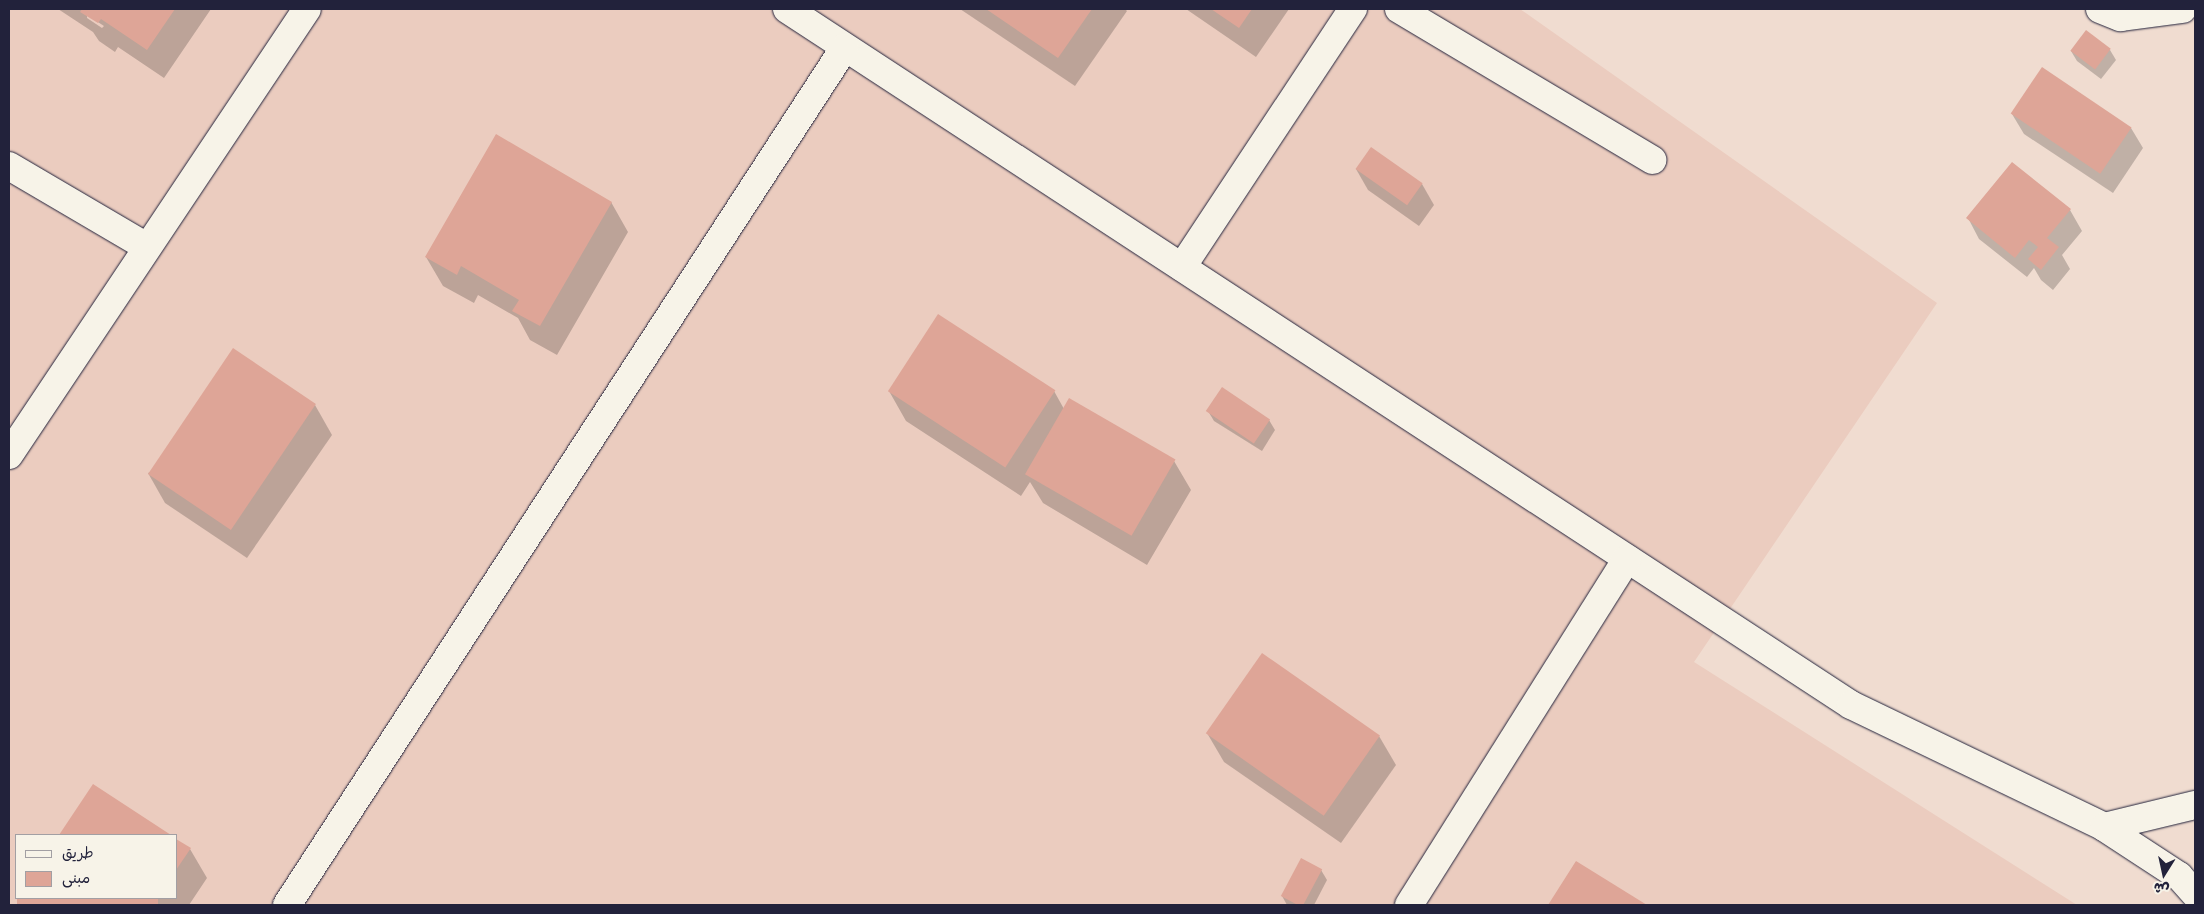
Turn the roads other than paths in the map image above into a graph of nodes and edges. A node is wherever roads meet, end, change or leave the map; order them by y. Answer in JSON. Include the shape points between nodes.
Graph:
{"nodes":[{"id":1,"x":307,"y":9,"type":"edge"},
{"id":2,"x":787,"y":9,"type":"edge"},
{"id":3,"x":1353,"y":9,"type":"edge"},
{"id":4,"x":1399,"y":9,"type":"edge"},
{"id":5,"x":2100,"y":9,"type":"edge"},
{"id":6,"x":2182,"y":9,"type":"edge"},
{"id":7,"x":845,"y":47,"type":"junction"},
{"id":8,"x":1652,"y":160,"type":"dead end"},
{"id":9,"x":9,"y":166,"type":"edge"},
{"id":10,"x":147,"y":248,"type":"junction"},
{"id":11,"x":1182,"y":268,"type":"junction"},
{"id":12,"x":9,"y":455,"type":"edge"},
{"id":13,"x":1627,"y":559,"type":"junction"},
{"id":14,"x":2195,"y":805,"type":"edge"},
{"id":15,"x":2104,"y":827,"type":"junction"},
{"id":16,"x":2195,"y":894,"type":"edge"},
{"id":17,"x":287,"y":905,"type":"edge"},
{"id":18,"x":1409,"y":905,"type":"edge"}],
"edges":[{"from":1,"to":10,"type":"street"},
{"from":2,"to":7,"type":"street"},
{"from":3,"to":11,"type":"street"},
{"from":4,"to":8,"type":"street"},
{"from":5,"to":6,"type":"street","via":[[2120,17]]},
{"from":7,"to":11,"type":"street"},
{"from":7,"to":17,"type":"street"},
{"from":9,"to":10,"type":"street"},
{"from":10,"to":12,"type":"street"},
{"from":11,"to":13,"type":"street"},
{"from":13,"to":15,"type":"street","via":[[1851,705]]},
{"from":13,"to":18,"type":"street"},
{"from":14,"to":15,"type":"street"},
{"from":15,"to":16,"type":"street","via":[[2179,876]]}]}
